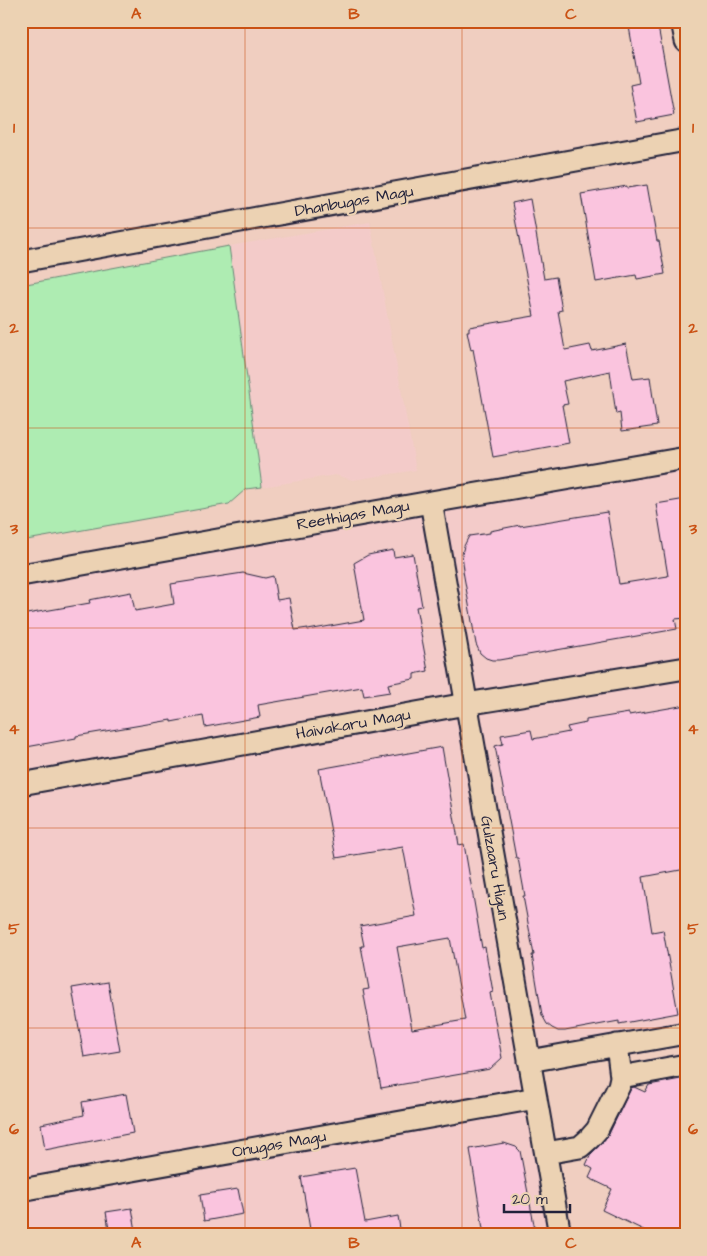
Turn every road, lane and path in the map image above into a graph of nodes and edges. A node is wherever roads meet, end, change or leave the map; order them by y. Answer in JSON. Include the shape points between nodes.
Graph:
{"nodes":[{"id":1,"x":682,"y":21,"type":"edge"},
{"id":2,"x":686,"y":41,"type":"edge"},
{"id":3,"x":686,"y":140,"type":"edge"},
{"id":4,"x":21,"y":261,"type":"edge"},
{"id":5,"x":686,"y":458,"type":"edge"},
{"id":6,"x":431,"y":502,"type":"junction"},
{"id":7,"x":21,"y":575,"type":"edge"},
{"id":8,"x":686,"y":668,"type":"edge"},
{"id":9,"x":466,"y":704,"type":"junction"},
{"id":10,"x":21,"y":784,"type":"edge"},
{"id":11,"x":686,"y":1033,"type":"edge"},
{"id":12,"x":617,"y":1045,"type":"junction"},
{"id":13,"x":529,"y":1061,"type":"junction"},
{"id":14,"x":686,"y":1065,"type":"edge"},
{"id":15,"x":621,"y":1077,"type":"junction"},
{"id":16,"x":536,"y":1098,"type":"junction"},
{"id":17,"x":546,"y":1153,"type":"junction"},
{"id":18,"x":21,"y":1190,"type":"edge"},
{"id":19,"x":560,"y":1235,"type":"edge"}],
"edges":[{"from":1,"to":2,"type":"street"},
{"from":3,"to":4,"type":"street","name":"Dhanbugas Magu"},
{"from":5,"to":6,"type":"street","name":"Reethigas Magu"},
{"from":6,"to":7,"type":"street","name":"Reethigas Magu"},
{"from":6,"to":9,"type":"street","name":"Gulzaaru Higun"},
{"from":8,"to":9,"type":"street","name":"Haivakaru Magu"},
{"from":9,"to":10,"type":"street","name":"Haivakaru Magu"},
{"from":9,"to":13,"type":"street","name":"Gulzaaru Higun"},
{"from":11,"to":12,"type":"street"},
{"from":12,"to":13,"type":"street"},
{"from":12,"to":15,"type":"street"},
{"from":13,"to":16,"type":"street","name":"Gulzaaru Higun"},
{"from":14,"to":15,"type":"street"},
{"from":15,"to":17,"type":"street","via":[[602,1121],[589,1139],[580,1147]]},
{"from":16,"to":17,"type":"street","name":"Gulzaaru Higun"},
{"from":16,"to":18,"type":"street","name":"Onugas Magu"},
{"from":17,"to":19,"type":"street","name":"Gulzaaru Higun"}]}
